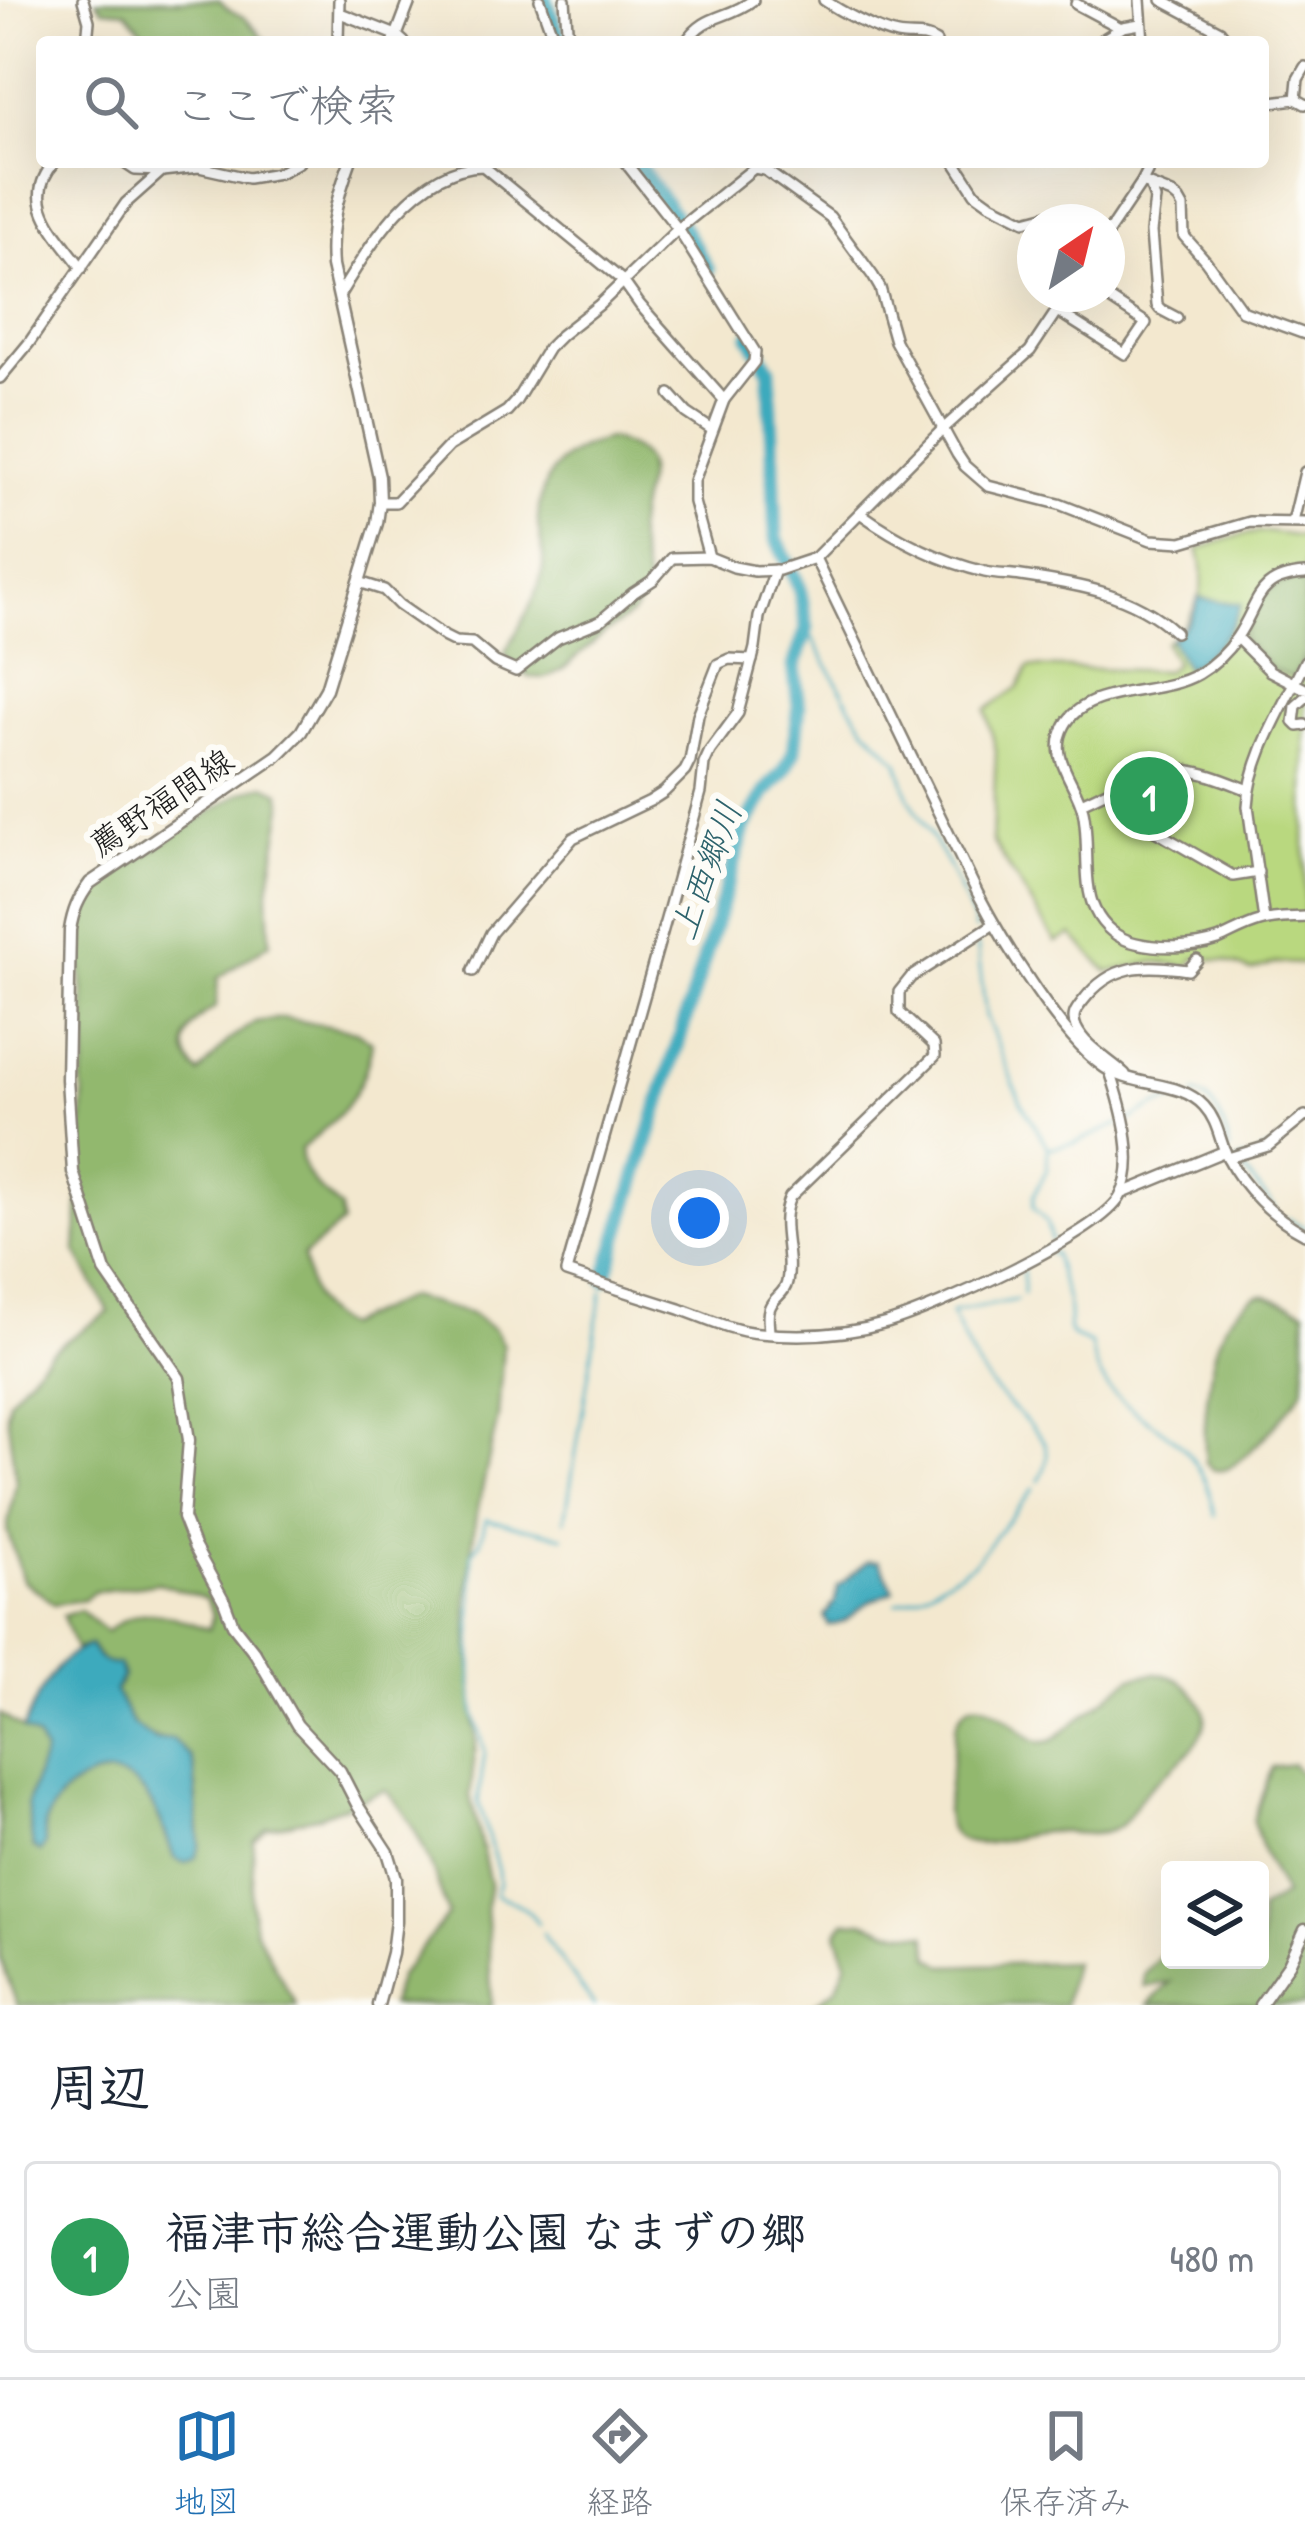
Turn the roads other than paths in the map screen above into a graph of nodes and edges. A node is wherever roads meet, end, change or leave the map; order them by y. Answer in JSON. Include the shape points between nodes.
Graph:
{"nodes":[{"id":1,"x":83,"y":0,"type":"edge"},
{"id":2,"x":339,"y":0,"type":"edge"},
{"id":3,"x":410,"y":0,"type":"edge"},
{"id":4,"x":540,"y":0,"type":"edge"},
{"id":5,"x":565,"y":0,"type":"edge"},
{"id":6,"x":753,"y":0,"type":"edge"},
{"id":7,"x":824,"y":0,"type":"edge"},
{"id":8,"x":1140,"y":0,"type":"edge"},
{"id":9,"x":1162,"y":0,"type":"edge"},
{"id":10,"x":1076,"y":4,"type":"dead end"},
{"id":11,"x":340,"y":13,"type":"junction"},
{"id":12,"x":1140,"y":24,"type":"junction"},
{"id":13,"x":1121,"y":28,"type":"junction"},
{"id":14,"x":88,"y":36,"type":"edge"},
{"id":15,"x":338,"y":36,"type":"edge"},
{"id":16,"x":389,"y":36,"type":"edge"},
{"id":17,"x":399,"y":36,"type":"edge"},
{"id":18,"x":553,"y":36,"type":"edge"},
{"id":19,"x":568,"y":36,"type":"edge"},
{"id":20,"x":690,"y":36,"type":"edge"},
{"id":21,"x":900,"y":36,"type":"edge"},
{"id":22,"x":1108,"y":36,"type":"edge"},
{"id":23,"x":1142,"y":36,"type":"edge"},
{"id":24,"x":1224,"y":36,"type":"edge"},
{"id":25,"x":1305,"y":67,"type":"edge"},
{"id":26,"x":1301,"y":101,"type":"edge"},
{"id":27,"x":1269,"y":104,"type":"edge"},
{"id":28,"x":49,"y":168,"type":"edge"},
{"id":29,"x":132,"y":168,"type":"edge"},
{"id":30,"x":190,"y":168,"type":"edge"},
{"id":31,"x":203,"y":168,"type":"edge"},
{"id":32,"x":287,"y":168,"type":"edge"},
{"id":33,"x":348,"y":168,"type":"edge"},
{"id":34,"x":463,"y":168,"type":"edge"},
{"id":35,"x":488,"y":168,"type":"edge"},
{"id":36,"x":630,"y":168,"type":"edge"},
{"id":37,"x":750,"y":168,"type":"edge"},
{"id":38,"x":760,"y":168,"type":"edge"},
{"id":39,"x":959,"y":168,"type":"edge"},
{"id":40,"x":1150,"y":168,"type":"edge"},
{"id":41,"x":162,"y":171,"type":"junction"},
{"id":42,"x":1146,"y":185,"type":"junction"},
{"id":43,"x":1125,"y":212,"type":"edge"},
{"id":44,"x":1017,"y":217,"type":"edge"},
{"id":45,"x":682,"y":226,"type":"junction"},
{"id":46,"x":82,"y":268,"type":"junction"},
{"id":47,"x":623,"y":281,"type":"junction"},
{"id":48,"x":339,"y":298,"type":"junction"},
{"id":49,"x":1125,"y":309,"type":"edge"},
{"id":50,"x":1056,"y":312,"type":"edge"},
{"id":51,"x":1059,"y":312,"type":"edge"},
{"id":52,"x":1177,"y":318,"type":"dead end"},
{"id":53,"x":1305,"y":334,"type":"edge"},
{"id":54,"x":0,"y":378,"type":"edge"},
{"id":55,"x":670,"y":394,"type":"dead end"},
{"id":56,"x":724,"y":400,"type":"junction"},
{"id":57,"x":711,"y":429,"type":"junction"},
{"id":58,"x":943,"y":429,"type":"junction"},
{"id":59,"x":1305,"y":472,"type":"edge"},
{"id":60,"x":380,"y":502,"type":"junction"},
{"id":61,"x":860,"y":513,"type":"junction"},
{"id":62,"x":1299,"y":523,"type":"edge"},
{"id":63,"x":709,"y":557,"type":"junction"},
{"id":64,"x":815,"y":558,"type":"junction"},
{"id":65,"x":777,"y":570,"type":"junction"},
{"id":66,"x":1305,"y":574,"type":"edge"},
{"id":67,"x":359,"y":582,"type":"junction"},
{"id":68,"x":1175,"y":632,"type":"dead end"},
{"id":69,"x":1237,"y":638,"type":"junction"},
{"id":70,"x":752,"y":660,"type":"junction"},
{"id":71,"x":1305,"y":661,"type":"edge"},
{"id":72,"x":1301,"y":691,"type":"edge"},
{"id":73,"x":1305,"y":725,"type":"edge"},
{"id":74,"x":1249,"y":790,"type":"junction"},
{"id":75,"x":1081,"y":803,"type":"junction"},
{"id":76,"x":1148,"y":827,"type":"dead end"},
{"id":77,"x":1258,"y":872,"type":"junction"},
{"id":78,"x":1305,"y":917,"type":"edge"},
{"id":79,"x":1264,"y":920,"type":"junction"},
{"id":80,"x":994,"y":924,"type":"junction"},
{"id":81,"x":1197,"y":960,"type":"dead end"},
{"id":82,"x":473,"y":971,"type":"dead end"},
{"id":83,"x":1110,"y":1071,"type":"junction"},
{"id":84,"x":1129,"y":1078,"type":"junction"},
{"id":85,"x":1305,"y":1116,"type":"edge"},
{"id":86,"x":1226,"y":1154,"type":"junction"},
{"id":87,"x":1123,"y":1193,"type":"junction"},
{"id":88,"x":1305,"y":1234,"type":"edge"},
{"id":89,"x":769,"y":1333,"type":"junction"},
{"id":90,"x":1305,"y":1930,"type":"edge"},
{"id":91,"x":378,"y":2005,"type":"edge"},
{"id":92,"x":1260,"y":2005,"type":"edge"}],
"edges":[{"from":1,"to":14,"type":"street"},
{"from":2,"to":11,"type":"street"},
{"from":3,"to":17,"type":"main road"},
{"from":4,"to":18,"type":"street"},
{"from":5,"to":19,"type":"street"},
{"from":6,"to":20,"type":"street","via":[[704,21]]},
{"from":7,"to":21,"type":"street"},
{"from":8,"to":12,"type":"street"},
{"from":9,"to":24,"type":"street"},
{"from":10,"to":13,"type":"street"},
{"from":11,"to":15,"type":"street"},
{"from":11,"to":16,"type":"street"},
{"from":12,"to":13,"type":"street"},
{"from":12,"to":23,"type":"street"},
{"from":13,"to":22,"type":"street"},
{"from":25,"to":26,"type":"street"},
{"from":26,"to":27,"type":"street"},
{"from":28,"to":46,"type":"street","via":[[41,208]]},
{"from":29,"to":41,"type":"street"},
{"from":30,"to":41,"type":"street"},
{"from":31,"to":32,"type":"street","via":[[248,178]]},
{"from":33,"to":48,"type":"main road","name":"薦野福間線","via":[[330,240]]},
{"from":34,"to":48,"type":"street","via":[[416,193]]},
{"from":35,"to":47,"type":"street"},
{"from":36,"to":45,"type":"street"},
{"from":37,"to":45,"type":"street"},
{"from":38,"to":58,"type":"street","via":[[840,230],[880,288],[895,341]]},
{"from":39,"to":44,"type":"street","via":[[975,193]]},
{"from":40,"to":42,"type":"street"},
{"from":41,"to":46,"type":"street","via":[[126,203]]},
{"from":42,"to":43,"type":"street"},
{"from":42,"to":52,"type":"street","via":[[1155,199],[1157,304]]},
{"from":42,"to":53,"type":"street","via":[[1179,200],[1184,236],[1242,311]]},
{"from":45,"to":47,"type":"street"},
{"from":45,"to":56,"type":"street","via":[[755,352]]},
{"from":46,"to":54,"type":"street"},
{"from":47,"to":56,"type":"street"},
{"from":47,"to":60,"type":"street","via":[[561,335],[507,411],[449,446],[396,502]]},
{"from":48,"to":60,"type":"main road","name":"薦野福間線"},
{"from":49,"to":51,"type":"street","via":[[1146,323],[1125,354]]},
{"from":50,"to":58,"type":"street","via":[[1030,351]]},
{"from":55,"to":57,"type":"street"},
{"from":56,"to":57,"type":"street"},
{"from":57,"to":63,"type":"street","via":[[694,481]]},
{"from":58,"to":61,"type":"street"},
{"from":58,"to":62,"type":"street","via":[[988,486],[1151,541],[1182,542],[1250,522]]},
{"from":59,"to":62,"type":"street"},
{"from":60,"to":67,"type":"main road","name":"薦野福間線"},
{"from":61,"to":64,"type":"street"},
{"from":61,"to":68,"type":"street","via":[[912,545],[984,572],[1137,604]]},
{"from":63,"to":65,"type":"street"},
{"from":63,"to":67,"type":"street","via":[[672,558],[599,621],[558,638],[516,671]]},
{"from":64,"to":65,"type":"street"},
{"from":64,"to":80,"type":"street"},
{"from":65,"to":70,"type":"street"},
{"from":66,"to":69,"type":"street","via":[[1268,585]]},
{"from":67,"to":91,"type":"main road","name":"薦野福間線","via":[[326,689],[294,741],[89,883],[74,908],[67,1078],[73,1172],[97,1250],[179,1378],[188,1440],[183,1517],[194,1546],[233,1625],[297,1725],[340,1771],[388,1852],[396,1921]]},
{"from":69,"to":72,"type":"street"},
{"from":69,"to":75,"type":"street","via":[[1194,677],[1100,698],[1073,714],[1059,753]]},
{"from":70,"to":82,"type":"street","via":[[718,664],[685,771],[650,802],[573,838],[491,933]]},
{"from":70,"to":89,"type":"street","via":[[738,713],[704,764],[566,1272]]},
{"from":71,"to":72,"type":"street"},
{"from":72,"to":73,"type":"street","via":[[1294,722]]},
{"from":72,"to":74,"type":"street"},
{"from":74,"to":75,"type":"street","via":[[1173,770]]},
{"from":74,"to":77,"type":"street"},
{"from":75,"to":79,"type":"street","via":[[1091,902],[1121,938],[1193,946]]},
{"from":76,"to":77,"type":"street","via":[[1233,876]]},
{"from":77,"to":79,"type":"street"},
{"from":78,"to":79,"type":"street"},
{"from":80,"to":83,"type":"street","via":[[1068,1032]]},
{"from":80,"to":89,"type":"street","via":[[899,992],[899,1012],[934,1045],[935,1056],[790,1197],[783,1214],[788,1278],[768,1311]]},
{"from":81,"to":84,"type":"street","via":[[1188,970],[1152,966],[1104,978],[1075,1011],[1082,1036]]},
{"from":83,"to":84,"type":"street"},
{"from":83,"to":87,"type":"street","via":[[1125,1125]]},
{"from":84,"to":86,"type":"street","via":[[1191,1095],[1208,1109]]},
{"from":85,"to":86,"type":"street","via":[[1268,1147]]},
{"from":86,"to":87,"type":"street"},
{"from":86,"to":88,"type":"street","via":[[1274,1214]]},
{"from":87,"to":89,"type":"street","via":[[1063,1242],[943,1303],[864,1328]]},
{"from":90,"to":92,"type":"main road"}]}
